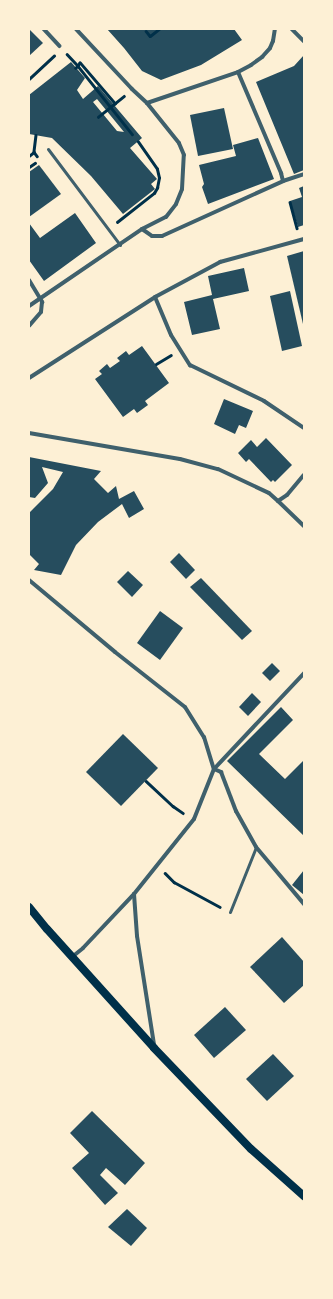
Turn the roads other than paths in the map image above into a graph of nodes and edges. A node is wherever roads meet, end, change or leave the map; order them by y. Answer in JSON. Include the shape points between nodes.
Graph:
{"nodes":[{"id":1,"x":44,"y":29,"type":"edge"},
{"id":2,"x":76,"y":29,"type":"edge"},
{"id":3,"x":275,"y":29,"type":"edge"},
{"id":4,"x":292,"y":29,"type":"edge"},
{"id":5,"x":304,"y":41,"type":"edge"},
{"id":6,"x":60,"y":46,"type":"road end"},
{"id":7,"x":238,"y":72,"type":"junction"},
{"id":8,"x":147,"y":102,"type":"junction"},
{"id":9,"x":48,"y":148,"type":"dead end"},
{"id":10,"x":304,"y":174,"type":"edge"},
{"id":11,"x":283,"y":181,"type":"junction"},
{"id":12,"x":142,"y":229,"type":"junction"},
{"id":13,"x":304,"y":239,"type":"edge"},
{"id":14,"x":120,"y":245,"type":"junction"},
{"id":15,"x":29,"y":280,"type":"edge"},
{"id":16,"x":155,"y":297,"type":"junction"},
{"id":17,"x":41,"y":298,"type":"junction"},
{"id":18,"x":29,"y":306,"type":"edge"},
{"id":19,"x":29,"y":326,"type":"edge"},
{"id":20,"x":29,"y":378,"type":"edge"},
{"id":21,"x":304,"y":428,"type":"edge"},
{"id":22,"x":29,"y":433,"type":"edge"},
{"id":23,"x":304,"y":475,"type":"edge"},
{"id":24,"x":278,"y":500,"type":"junction"},
{"id":25,"x":304,"y":526,"type":"edge"},
{"id":26,"x":29,"y":580,"type":"edge"},
{"id":27,"x":304,"y":673,"type":"edge"},
{"id":28,"x":214,"y":769,"type":"junction"},
{"id":29,"x":256,"y":846,"type":"junction"},
{"id":30,"x":134,"y":894,"type":"junction"},
{"id":31,"x":304,"y":904,"type":"edge"},
{"id":32,"x":29,"y":908,"type":"edge"},
{"id":33,"x":230,"y":912,"type":"road end"},
{"id":34,"x":72,"y":957,"type":"junction"},
{"id":35,"x":154,"y":1048,"type":"junction"},
{"id":36,"x":304,"y":1196,"type":"edge"}],
"edges":[{"from":1,"to":6,"type":"street"},
{"from":2,"to":8,"type":"street","via":[[132,90]]},
{"from":3,"to":7,"type":"street","via":[[273,41],[267,52]]},
{"from":4,"to":5,"type":"street"},
{"from":7,"to":8,"type":"street"},
{"from":7,"to":11,"type":"street"},
{"from":8,"to":12,"type":"street","via":[[179,144],[184,155],[184,168],[182,190],[176,204],[166,217]]},
{"from":9,"to":14,"type":"lane"},
{"from":10,"to":11,"type":"street"},
{"from":11,"to":12,"type":"street","via":[[162,236],[152,236]]},
{"from":12,"to":14,"type":"street"},
{"from":13,"to":16,"type":"street","via":[[220,262]]},
{"from":14,"to":17,"type":"street"},
{"from":15,"to":17,"type":"street"},
{"from":16,"to":20,"type":"street"},
{"from":16,"to":21,"type":"street","via":[[171,335],[190,365],[264,401]]},
{"from":17,"to":18,"type":"street"},
{"from":17,"to":19,"type":"street","via":[[41,312]]},
{"from":22,"to":24,"type":"street","via":[[180,459],[218,469],[269,493]]},
{"from":23,"to":24,"type":"street"},
{"from":24,"to":25,"type":"street"},
{"from":26,"to":28,"type":"street","via":[[185,707],[204,737]]},
{"from":27,"to":28,"type":"street"},
{"from":28,"to":29,"type":"street","via":[[221,772],[236,811]]},
{"from":28,"to":30,"type":"street","via":[[194,819]]},
{"from":29,"to":31,"type":"street"},
{"from":29,"to":33,"type":"lane"},
{"from":30,"to":34,"type":"street"},
{"from":30,"to":35,"type":"street","via":[[137,936]]},
{"from":32,"to":34,"type":"main road"},
{"from":34,"to":35,"type":"main road"},
{"from":35,"to":36,"type":"main road","via":[[251,1149]]}]}
